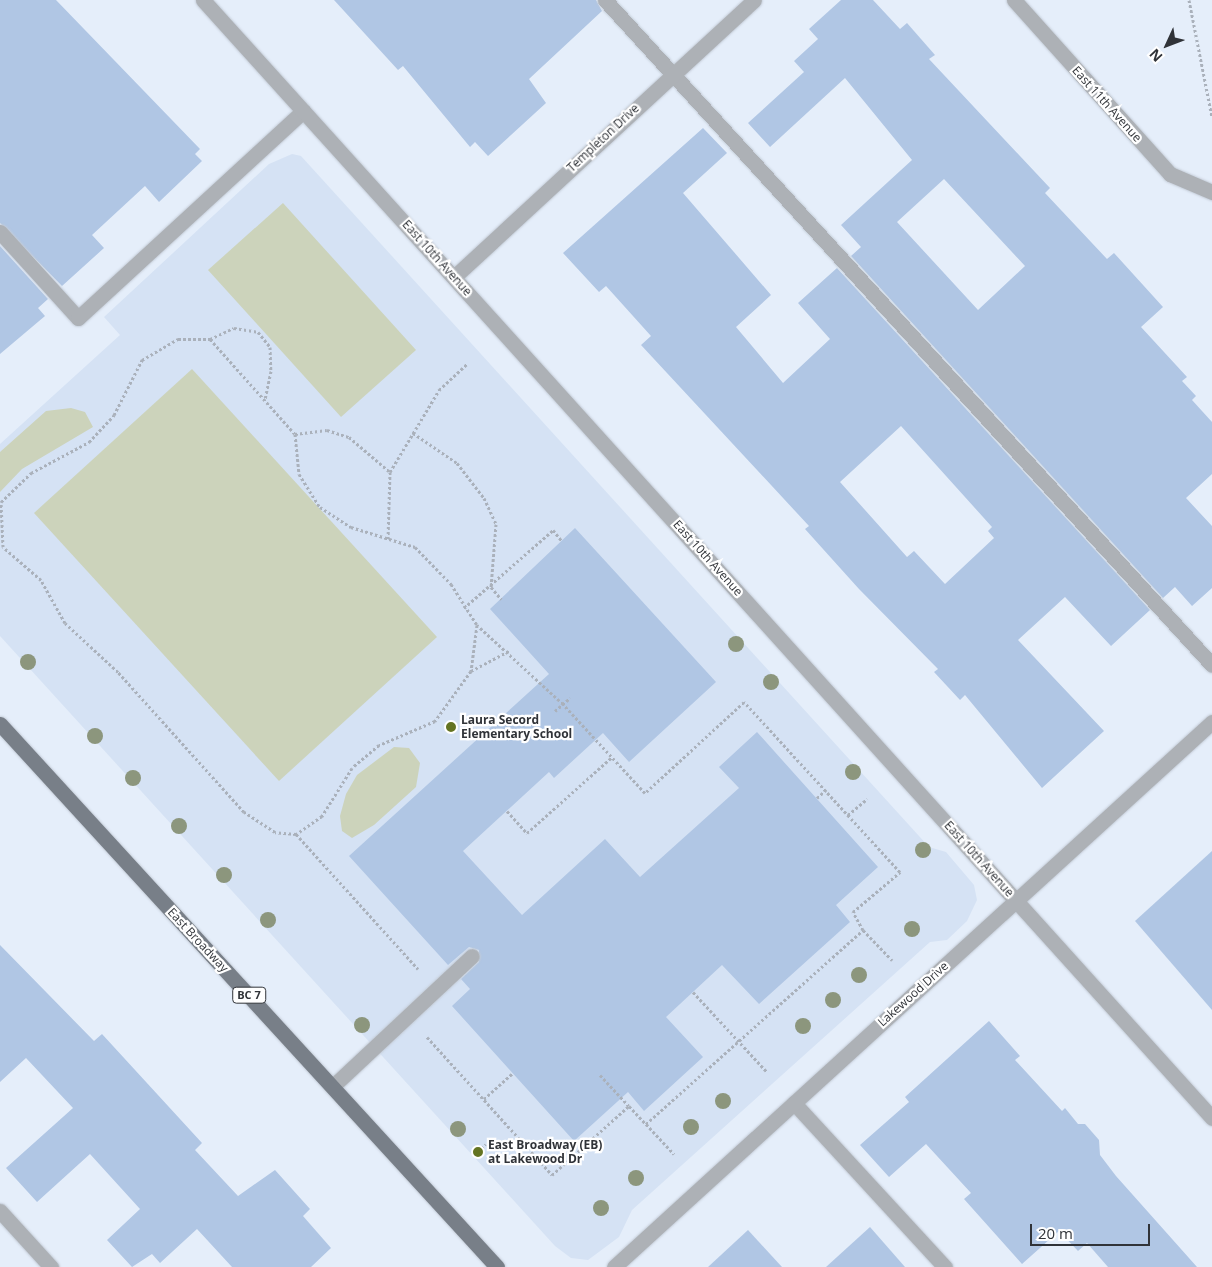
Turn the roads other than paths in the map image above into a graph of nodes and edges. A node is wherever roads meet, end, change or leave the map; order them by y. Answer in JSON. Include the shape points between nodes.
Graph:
{"nodes":[{"id":1,"x":203,"y":0,"type":"edge"},
{"id":2,"x":605,"y":0,"type":"edge"},
{"id":3,"x":754,"y":0,"type":"edge"},
{"id":4,"x":1014,"y":0,"type":"edge"},
{"id":5,"x":672,"y":74,"type":"junction"},
{"id":6,"x":303,"y":111,"type":"junction"},
{"id":7,"x":1212,"y":192,"type":"edge"},
{"id":8,"x":0,"y":232,"type":"edge"},
{"id":9,"x":454,"y":277,"type":"junction"},
{"id":10,"x":1212,"y":665,"type":"edge"},
{"id":11,"x":1212,"y":722,"type":"edge"},
{"id":12,"x":0,"y":724,"type":"edge"},
{"id":13,"x":1016,"y":901,"type":"junction"},
{"id":14,"x":472,"y":956,"type":"dead end"},
{"id":15,"x":333,"y":1086,"type":"junction"},
{"id":16,"x":794,"y":1103,"type":"junction"},
{"id":17,"x":1212,"y":1118,"type":"edge"},
{"id":18,"x":0,"y":1211,"type":"edge"},
{"id":19,"x":51,"y":1267,"type":"edge"},
{"id":20,"x":497,"y":1267,"type":"edge"},
{"id":21,"x":614,"y":1267,"type":"edge"},
{"id":22,"x":945,"y":1267,"type":"edge"}],
"edges":[{"from":1,"to":6,"type":"street","name":"East 10th Avenue"},
{"from":2,"to":5,"type":"street"},
{"from":3,"to":5,"type":"street","name":"Templeton Drive"},
{"from":4,"to":7,"type":"street","name":"East 11th Avenue","via":[[1170,174]]},
{"from":5,"to":9,"type":"street","name":"Templeton Drive"},
{"from":5,"to":10,"type":"street"},
{"from":6,"to":8,"type":"street","via":[[78,318]]},
{"from":6,"to":9,"type":"street","name":"East 10th Avenue"},
{"from":9,"to":13,"type":"street","name":"East 10th Avenue"},
{"from":11,"to":13,"type":"street","name":"Lakewood Drive"},
{"from":12,"to":15,"type":"main road","name":"East Broadway","number":"BC 7"},
{"from":13,"to":16,"type":"street","name":"Lakewood Drive"},
{"from":13,"to":17,"type":"street","name":"East 10th Avenue"},
{"from":14,"to":15,"type":"street"},
{"from":15,"to":20,"type":"main road","name":"East Broadway","number":"BC 7"},
{"from":16,"to":21,"type":"street","name":"Lakewood Drive"},
{"from":16,"to":22,"type":"street"},
{"from":18,"to":19,"type":"street"}]}
